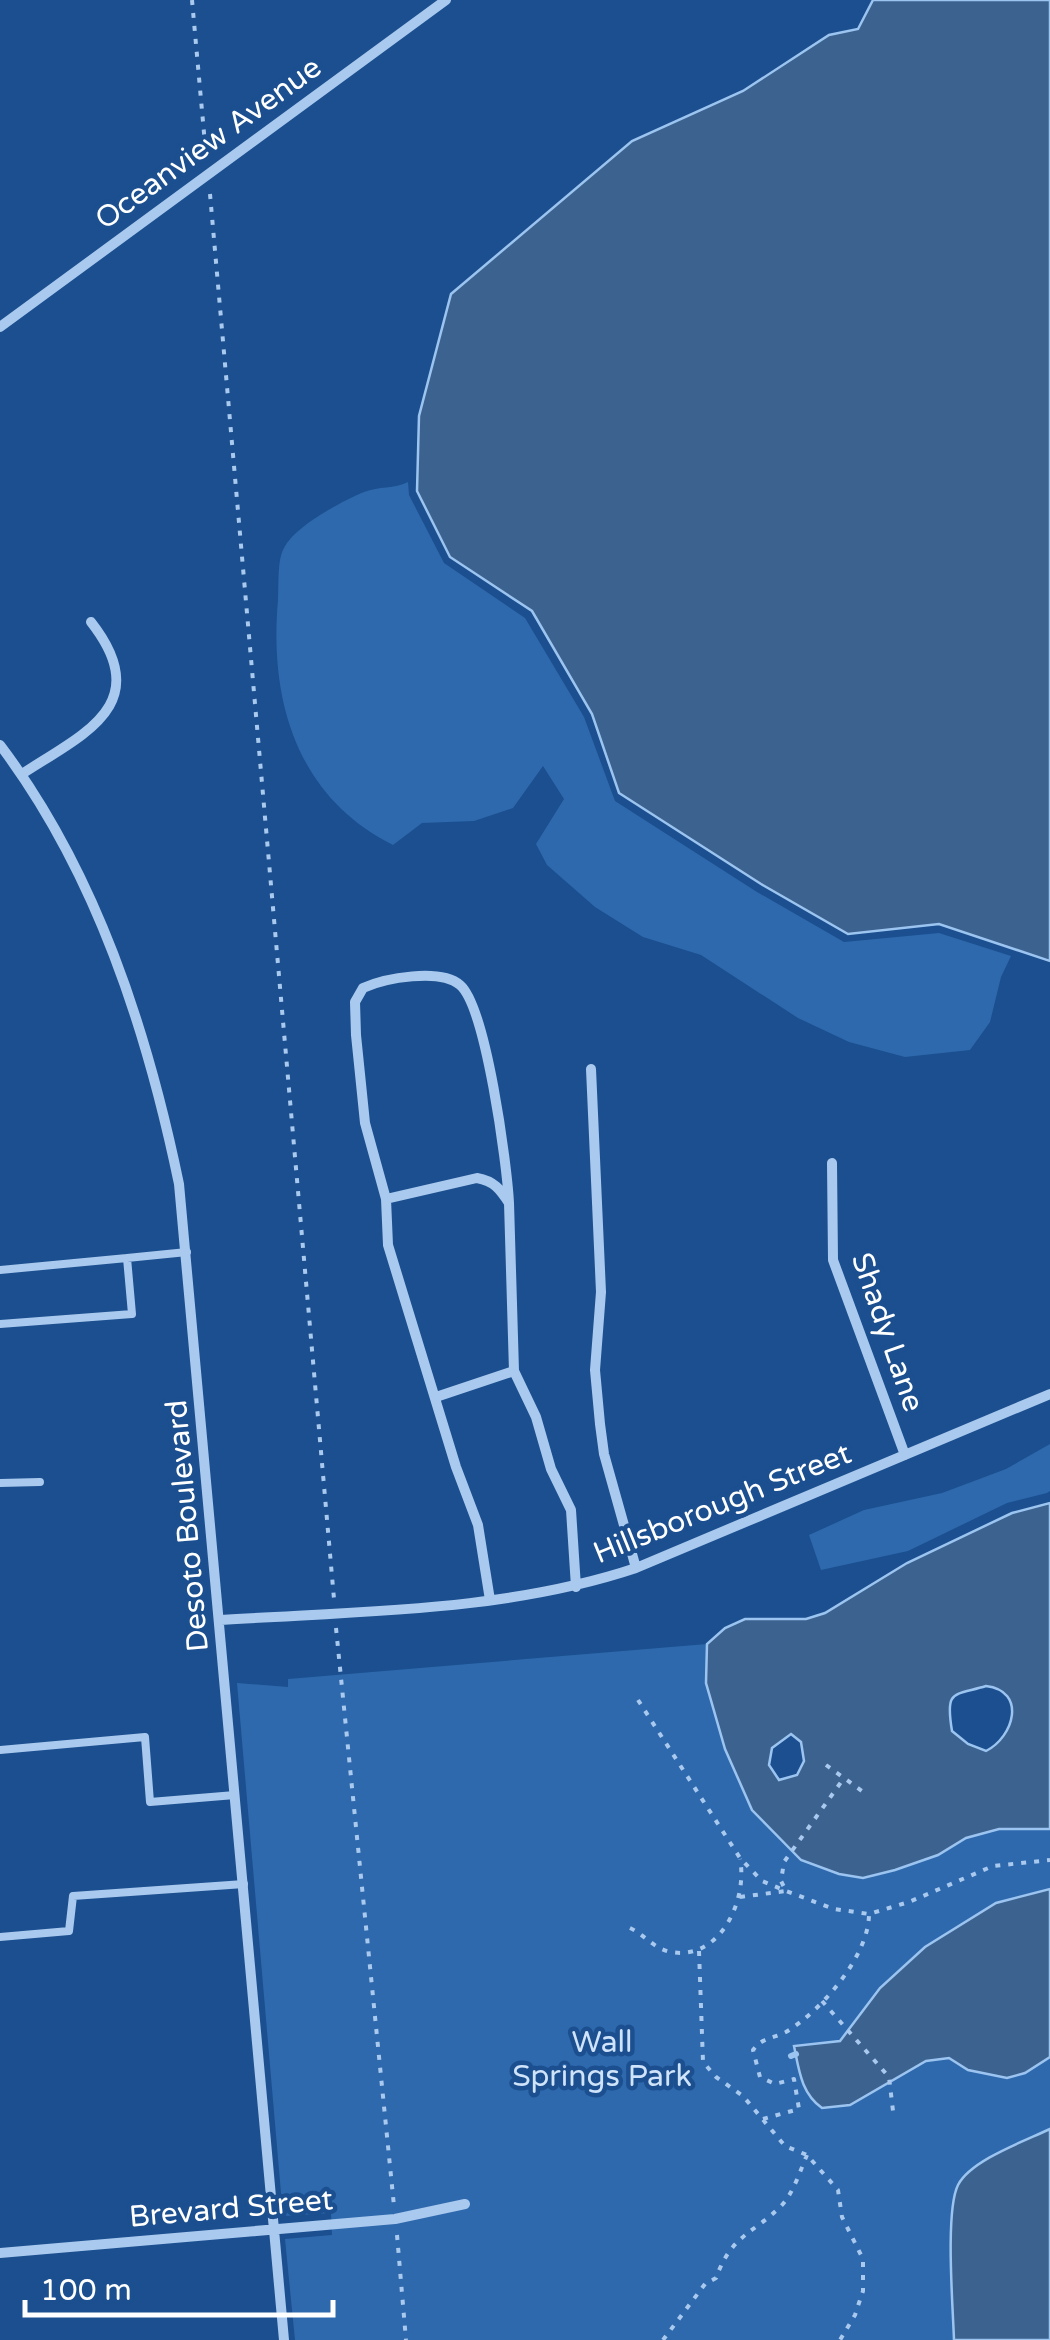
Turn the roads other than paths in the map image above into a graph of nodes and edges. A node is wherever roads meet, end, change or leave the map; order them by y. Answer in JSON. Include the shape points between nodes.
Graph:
{"nodes":[{"id":1,"x":446,"y":0,"type":"edge"},
{"id":2,"x":0,"y":327,"type":"edge"},
{"id":3,"x":90,"y":622,"type":"dead end"},
{"id":4,"x":0,"y":745,"type":"edge"},
{"id":5,"x":22,"y":774,"type":"junction"},
{"id":6,"x":591,"y":1069,"type":"dead end"},
{"id":7,"x":832,"y":1163,"type":"dead end"},
{"id":8,"x":386,"y":1199,"type":"junction"},
{"id":9,"x":509,"y":1203,"type":"junction"},
{"id":10,"x":188,"y":1252,"type":"junction"},
{"id":11,"x":127,"y":1258,"type":"junction"},
{"id":12,"x":0,"y":1270,"type":"edge"},
{"id":13,"x":0,"y":1324,"type":"edge"},
{"id":14,"x":514,"y":1371,"type":"junction"},
{"id":15,"x":1050,"y":1394,"type":"edge"},
{"id":16,"x":436,"y":1397,"type":"junction"},
{"id":17,"x":905,"y":1455,"type":"junction"},
{"id":18,"x":40,"y":1482,"type":"dead end"},
{"id":19,"x":0,"y":1483,"type":"edge"},
{"id":20,"x":636,"y":1568,"type":"junction"},
{"id":21,"x":576,"y":1587,"type":"junction"},
{"id":22,"x":490,"y":1600,"type":"junction"},
{"id":23,"x":221,"y":1620,"type":"junction"},
{"id":24,"x":0,"y":1750,"type":"edge"},
{"id":25,"x":236,"y":1795,"type":"junction"},
{"id":26,"x":244,"y":1884,"type":"junction"},
{"id":27,"x":0,"y":1937,"type":"edge"},
{"id":28,"x":465,"y":2204,"type":"dead end"},
{"id":29,"x":274,"y":2228,"type":"junction"},
{"id":30,"x":0,"y":2253,"type":"edge"},
{"id":31,"x":284,"y":2340,"type":"edge"}],
"edges":[{"from":1,"to":2,"type":"street","name":"Oceanview Avenue"},
{"from":3,"to":5,"type":"street","via":[[109,649],[114,697],[108,712]]},
{"from":4,"to":5,"type":"street","name":"Desoto Boulevard"},
{"from":5,"to":10,"type":"street","name":"Desoto Boulevard","via":[[62,843],[128,992],[166,1121]]},
{"from":6,"to":20,"type":"street","via":[[601,1292],[598,1406],[604,1454]]},
{"from":7,"to":17,"type":"street","name":"Shady Lane","via":[[834,1260]]},
{"from":8,"to":9,"type":"street","via":[[477,1178],[488,1180]]},
{"from":8,"to":9,"type":"street","via":[[365,1124],[355,1002],[376,982],[437,977],[458,982],[470,997],[490,1075]]},
{"from":8,"to":16,"type":"street","via":[[388,1245]]},
{"from":9,"to":14,"type":"street"},
{"from":10,"to":11,"type":"lane"},
{"from":10,"to":23,"type":"street","name":"Desoto Boulevard"},
{"from":11,"to":12,"type":"lane"},
{"from":11,"to":13,"type":"lane","via":[[132,1314]]},
{"from":14,"to":16,"type":"street"},
{"from":14,"to":21,"type":"street","via":[[571,1510]]},
{"from":15,"to":17,"type":"street","name":"Hillsborough Street"},
{"from":16,"to":22,"type":"street","via":[[478,1525]]},
{"from":17,"to":20,"type":"street","name":"Hillsborough Street"},
{"from":18,"to":19,"type":"lane"},
{"from":20,"to":21,"type":"street","name":"Hillsborough Street"},
{"from":21,"to":22,"type":"street","name":"Hillsborough Street"},
{"from":22,"to":23,"type":"street","name":"Hillsborough Street"},
{"from":23,"to":25,"type":"street","name":"Desoto Boulevard"},
{"from":24,"to":25,"type":"lane","via":[[145,1738],[150,1802]]},
{"from":25,"to":26,"type":"street","name":"Desoto Boulevard"},
{"from":26,"to":27,"type":"lane","via":[[73,1896],[69,1930]]},
{"from":26,"to":29,"type":"street","name":"Desoto Boulevard"},
{"from":28,"to":29,"type":"street","name":"Brevard Street","via":[[396,2220]]},
{"from":29,"to":30,"type":"street","name":"Brevard Street"},
{"from":29,"to":31,"type":"street","name":"Desoto Boulevard"}]}
